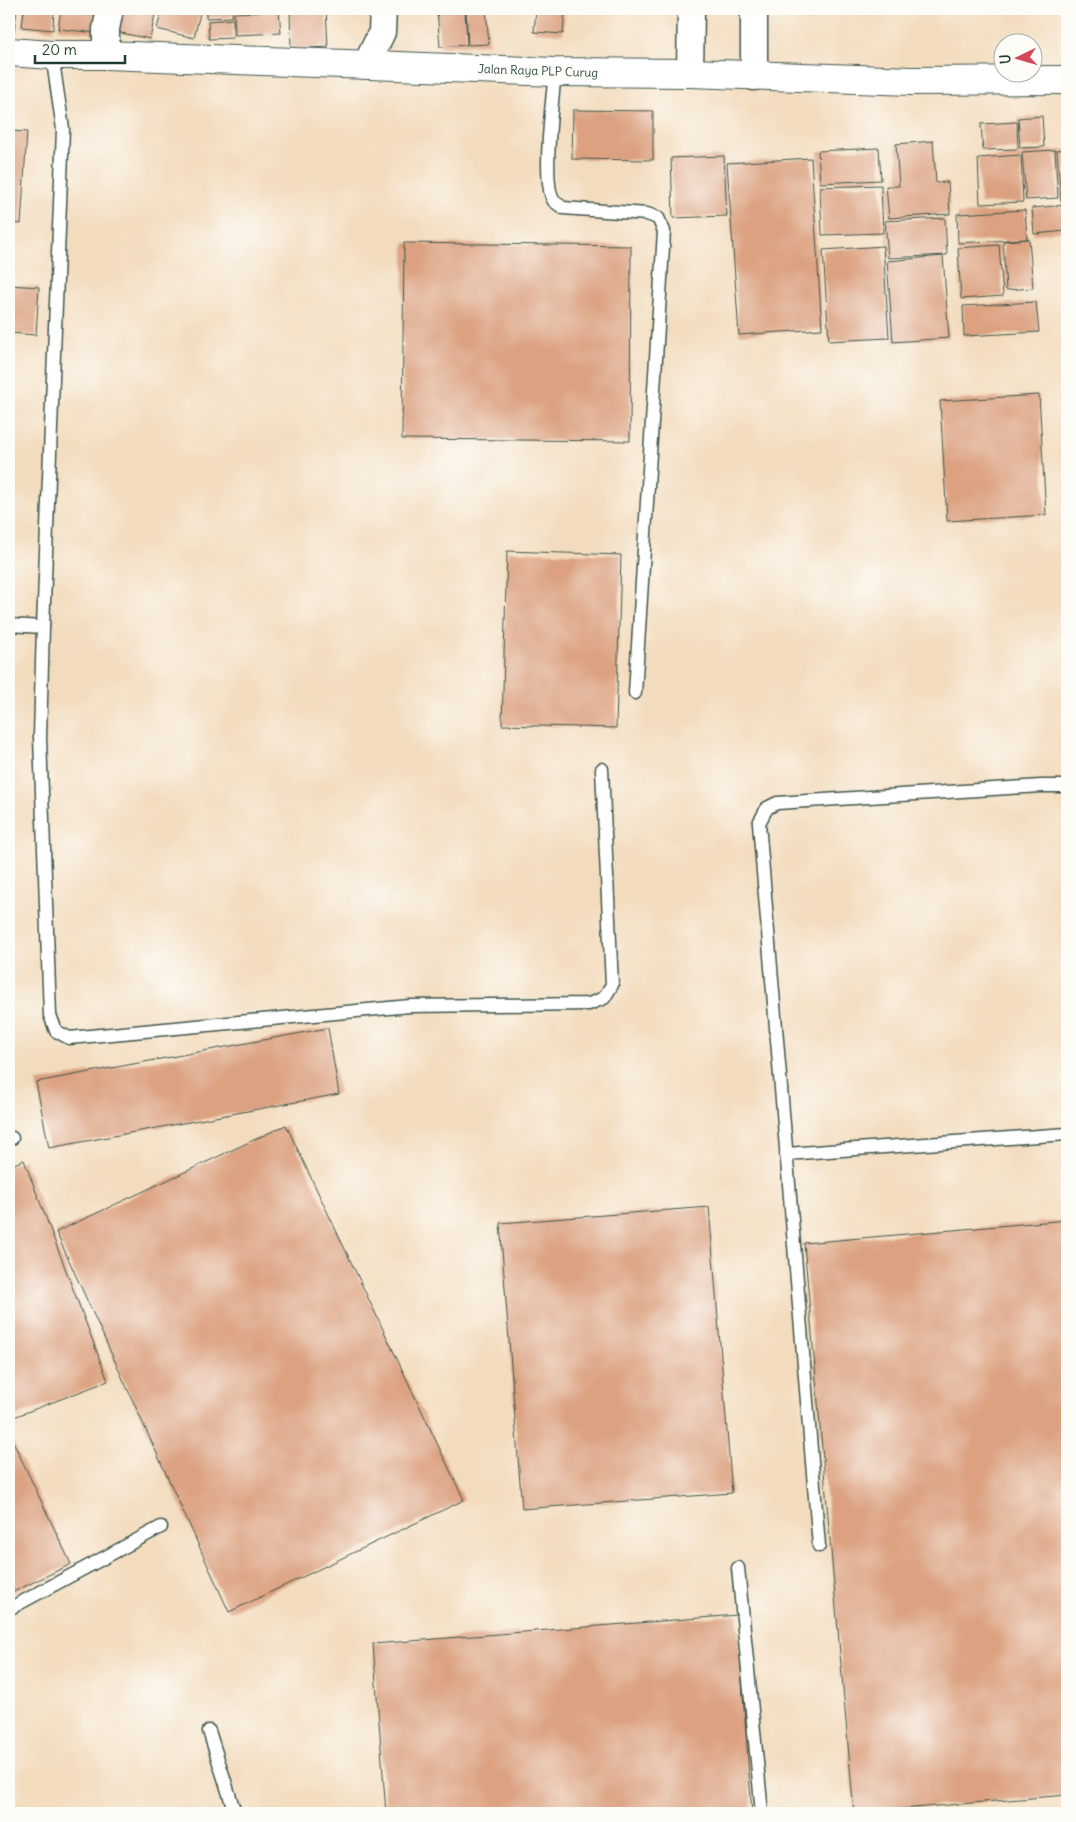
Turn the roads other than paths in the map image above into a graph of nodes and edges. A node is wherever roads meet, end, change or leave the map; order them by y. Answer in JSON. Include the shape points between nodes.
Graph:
{"nodes":[{"id":1,"x":110,"y":9,"type":"edge"},
{"id":2,"x":383,"y":9,"type":"edge"},
{"id":3,"x":691,"y":9,"type":"edge"},
{"id":4,"x":754,"y":9,"type":"edge"},
{"id":5,"x":9,"y":52,"type":"edge"},
{"id":6,"x":52,"y":55,"type":"junction"},
{"id":7,"x":106,"y":55,"type":"junction"},
{"id":8,"x":366,"y":65,"type":"junction"},
{"id":9,"x":555,"y":72,"type":"junction"},
{"id":10,"x":690,"y":73,"type":"junction"},
{"id":11,"x":754,"y":77,"type":"junction"},
{"id":12,"x":1067,"y":80,"type":"edge"},
{"id":13,"x":9,"y":625,"type":"edge"},
{"id":14,"x":43,"y":627,"type":"junction"},
{"id":15,"x":635,"y":693,"type":"dead end"},
{"id":16,"x":602,"y":769,"type":"dead end"},
{"id":17,"x":1067,"y":786,"type":"edge"},
{"id":18,"x":1067,"y":1134,"type":"edge"},
{"id":19,"x":786,"y":1154,"type":"junction"},
{"id":20,"x":161,"y":1527,"type":"dead end"},
{"id":21,"x":819,"y":1546,"type":"dead end"},
{"id":22,"x":738,"y":1568,"type":"dead end"},
{"id":23,"x":9,"y":1609,"type":"edge"},
{"id":24,"x":209,"y":1731,"type":"dead end"},
{"id":25,"x":235,"y":1813,"type":"edge"},
{"id":26,"x":762,"y":1813,"type":"edge"}],
"edges":[{"from":1,"to":7,"type":"street"},
{"from":2,"to":8,"type":"street","via":[[382,32]]},
{"from":3,"to":10,"type":"street"},
{"from":4,"to":11,"type":"street"},
{"from":5,"to":6,"type":"main road","name":"Jalan Raya PLP Curug"},
{"from":6,"to":7,"type":"main road","name":"Jalan Raya PLP Curug"},
{"from":6,"to":14,"type":"lane","via":[[63,129]]},
{"from":7,"to":8,"type":"main road","name":"Jalan Raya PLP Curug"},
{"from":8,"to":9,"type":"main road","name":"Jalan Raya PLP Curug"},
{"from":9,"to":10,"type":"main road","name":"Jalan Raya PLP Curug"},
{"from":9,"to":15,"type":"lane","via":[[548,146],[549,188],[554,201],[563,208],[648,214],[658,218],[664,231]]},
{"from":10,"to":11,"type":"main road","name":"Jalan Raya PLP Curug"},
{"from":11,"to":12,"type":"main road","name":"Jalan Raya PLP Curug"},
{"from":13,"to":14,"type":"lane"},
{"from":14,"to":16,"type":"lane","via":[[40,737],[50,1015],[56,1031],[69,1038],[410,1006],[589,1004],[604,998],[612,985]]},
{"from":17,"to":19,"type":"lane","via":[[777,803],[767,808],[758,823]]},
{"from":18,"to":19,"type":"lane"},
{"from":19,"to":21,"type":"lane"},
{"from":20,"to":23,"type":"lane"},
{"from":22,"to":26,"type":"lane"},
{"from":24,"to":25,"type":"lane"}]}
